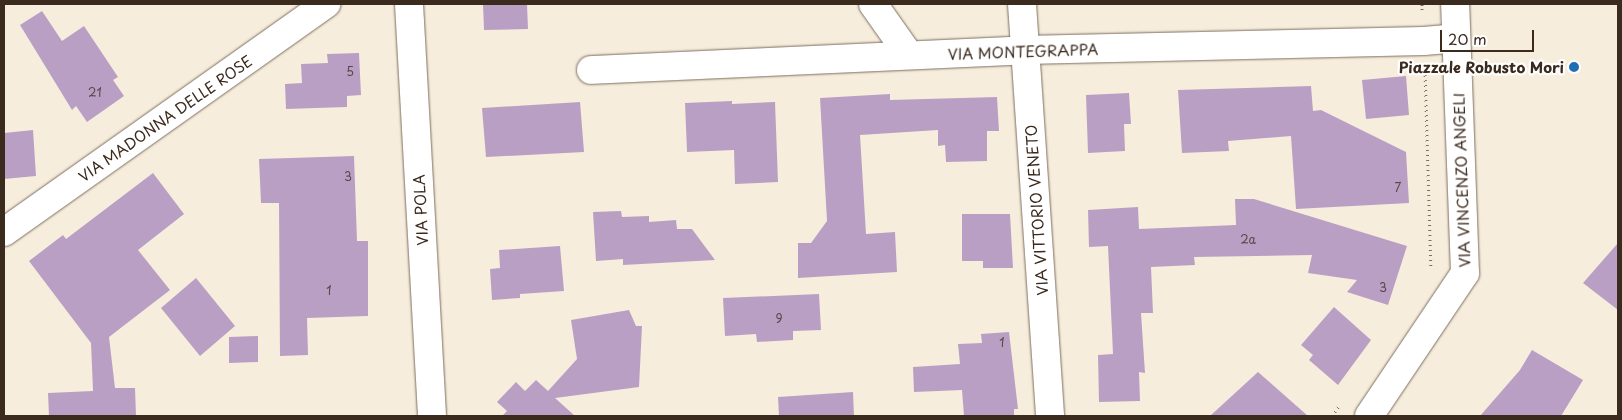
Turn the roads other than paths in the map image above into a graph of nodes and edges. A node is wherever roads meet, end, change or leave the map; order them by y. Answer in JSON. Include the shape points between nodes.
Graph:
{"nodes":[{"id":1,"x":326,"y":4,"type":"edge"},
{"id":2,"x":409,"y":4,"type":"edge"},
{"id":3,"x":873,"y":4,"type":"edge"},
{"id":4,"x":1022,"y":4,"type":"edge"},
{"id":5,"x":1454,"y":4,"type":"edge"},
{"id":6,"x":1456,"y":38,"type":"junction"},
{"id":7,"x":1024,"y":50,"type":"junction"},
{"id":8,"x":909,"y":55,"type":"junction"},
{"id":9,"x":591,"y":70,"type":"dead end"},
{"id":10,"x":4,"y":232,"type":"edge"},
{"id":11,"x":432,"y":416,"type":"edge"},
{"id":12,"x":1050,"y":416,"type":"edge"},
{"id":13,"x":1368,"y":416,"type":"edge"}],
"edges":[{"from":1,"to":10,"type":"street","name":"VIA MADONNA DELLE ROSE"},
{"from":2,"to":11,"type":"street","name":"VIA POLA"},
{"from":3,"to":8,"type":"street"},
{"from":4,"to":7,"type":"street","name":"VIA VITTORIO VENETO"},
{"from":5,"to":6,"type":"street","name":"VIA VINCENZO ANGELI"},
{"from":6,"to":7,"type":"street","name":"VIA MONTEGRAPPA"},
{"from":6,"to":13,"type":"street","name":"VIA VINCENZO ANGELI","via":[[1465,273]]},
{"from":7,"to":8,"type":"street","name":"VIA MONTEGRAPPA"},
{"from":7,"to":12,"type":"street","name":"VIA VITTORIO VENETO"},
{"from":8,"to":9,"type":"street","name":"VIA MONTEGRAPPA"}]}
